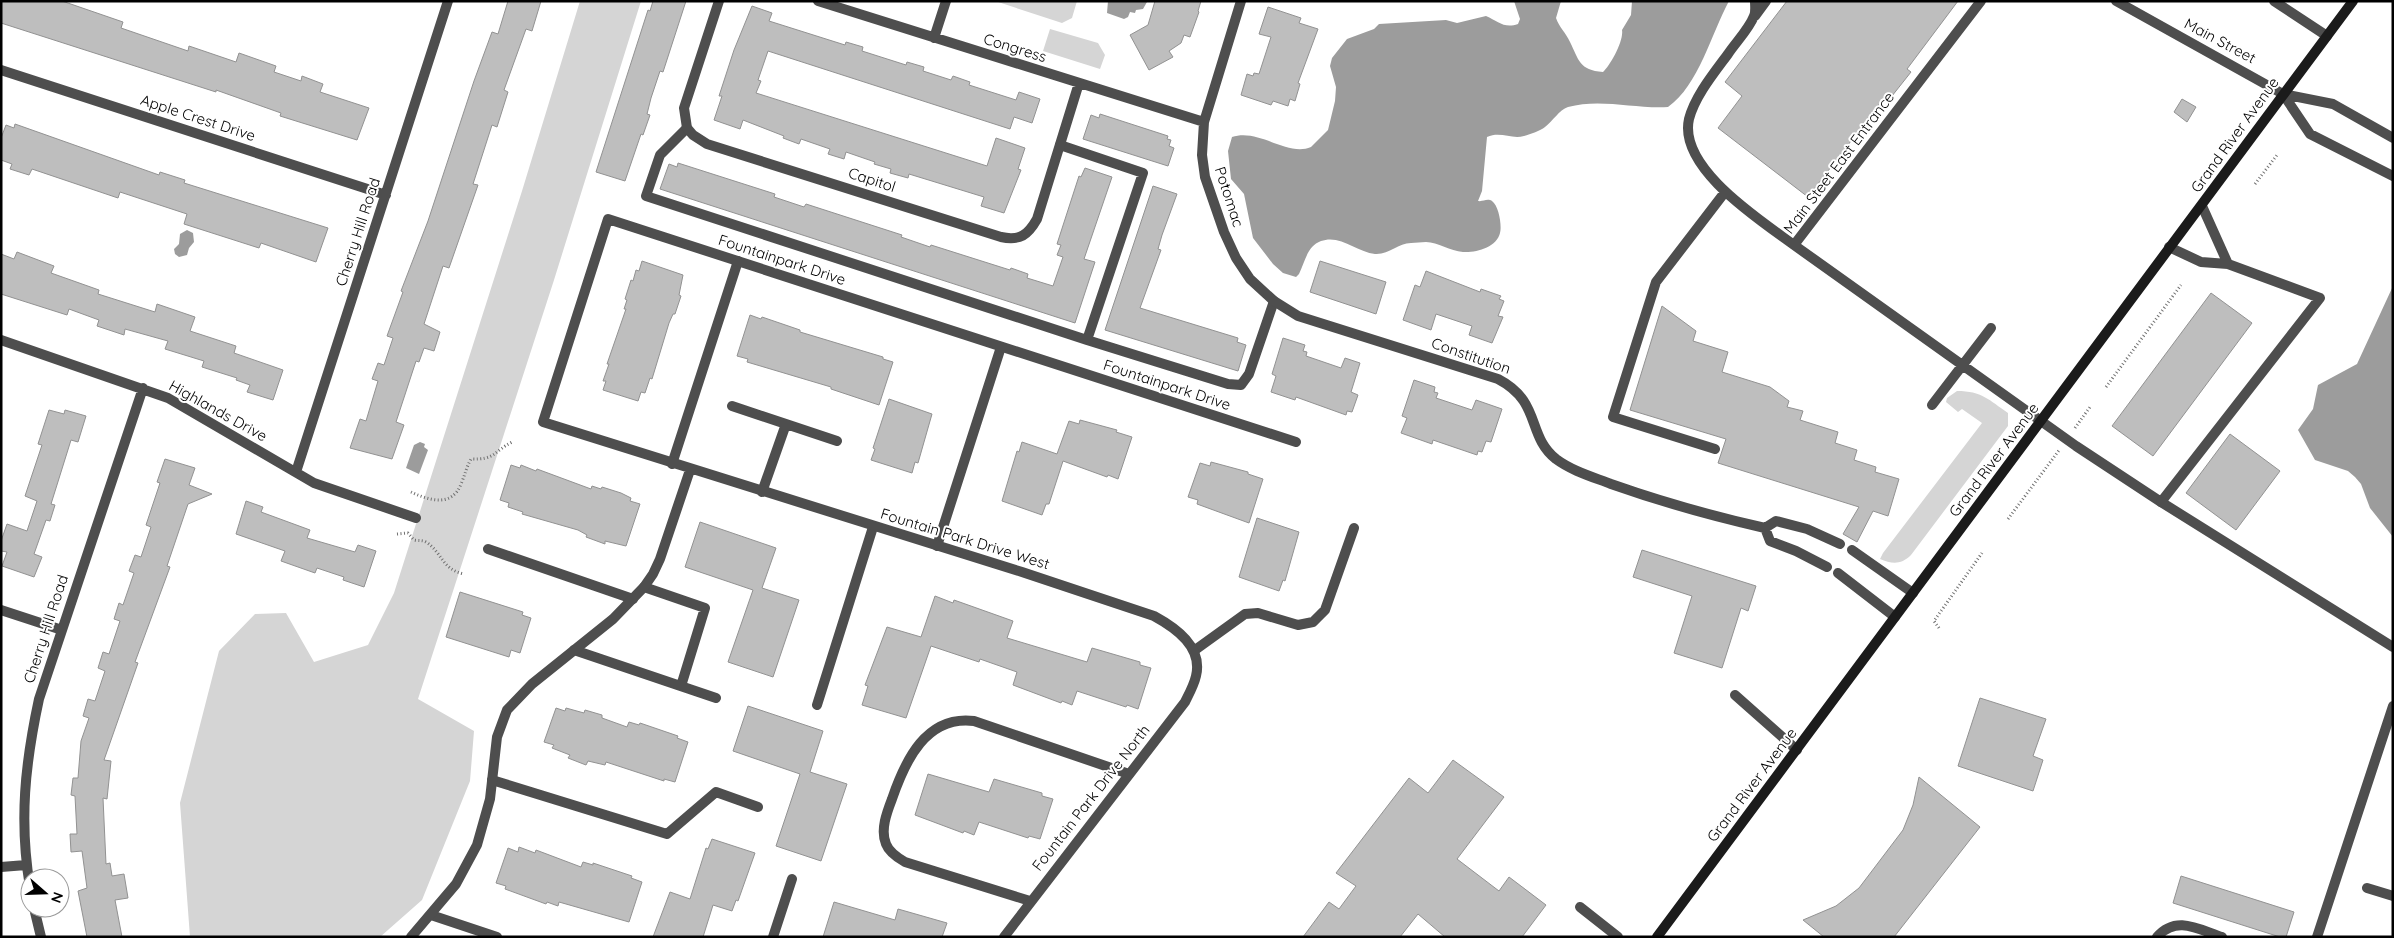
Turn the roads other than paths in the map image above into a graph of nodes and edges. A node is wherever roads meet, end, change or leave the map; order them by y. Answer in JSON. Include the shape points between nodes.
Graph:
{"nodes":[{"id":1,"x":448,"y":1,"type":"edge"},
{"id":2,"x":719,"y":1,"type":"edge"},
{"id":3,"x":818,"y":1,"type":"edge"},
{"id":4,"x":946,"y":1,"type":"edge"},
{"id":5,"x":1241,"y":1,"type":"edge"},
{"id":6,"x":1755,"y":1,"type":"edge"},
{"id":7,"x":1766,"y":1,"type":"edge"},
{"id":8,"x":1981,"y":1,"type":"edge"},
{"id":9,"x":2116,"y":1,"type":"edge"},
{"id":10,"x":2274,"y":1,"type":"edge"},
{"id":11,"x":2353,"y":1,"type":"edge"},
{"id":12,"x":1755,"y":16,"type":"junction"},
{"id":13,"x":2326,"y":36,"type":"junction"},
{"id":14,"x":934,"y":38,"type":"junction"},
{"id":15,"x":1,"y":70,"type":"edge"},
{"id":16,"x":1079,"y":84,"type":"junction"},
{"id":17,"x":2283,"y":94,"type":"junction"},
{"id":18,"x":1204,"y":122,"type":"junction"},
{"id":19,"x":687,"y":128,"type":"junction"},
{"id":20,"x":2393,"y":138,"type":"edge"},
{"id":21,"x":1060,"y":145,"type":"junction"},
{"id":22,"x":2393,"y":176,"type":"edge"},
{"id":23,"x":1725,"y":192,"type":"junction"},
{"id":24,"x":386,"y":195,"type":"junction"},
{"id":25,"x":2202,"y":206,"type":"junction"},
{"id":26,"x":1794,"y":245,"type":"junction"},
{"id":27,"x":2169,"y":247,"type":"junction"},
{"id":28,"x":738,"y":261,"type":"junction"},
{"id":29,"x":2228,"y":264,"type":"junction"},
{"id":30,"x":1274,"y":302,"type":"junction"},
{"id":31,"x":1991,"y":328,"type":"dead end"},
{"id":32,"x":1,"y":340,"type":"edge"},
{"id":33,"x":1087,"y":340,"type":"junction"},
{"id":34,"x":1001,"y":347,"type":"junction"},
{"id":35,"x":1962,"y":365,"type":"junction"},
{"id":36,"x":143,"y":388,"type":"junction"},
{"id":37,"x":1932,"y":405,"type":"dead end"},
{"id":38,"x":732,"y":406,"type":"dead end"},
{"id":39,"x":2042,"y":421,"type":"junction"},
{"id":40,"x":786,"y":424,"type":"junction"},
{"id":41,"x":837,"y":441,"type":"dead end"},
{"id":42,"x":1296,"y":442,"type":"dead end"},
{"id":43,"x":1715,"y":449,"type":"dead end"},
{"id":44,"x":672,"y":464,"type":"junction"},
{"id":45,"x":690,"y":470,"type":"junction"},
{"id":46,"x":296,"y":472,"type":"junction"},
{"id":47,"x":762,"y":492,"type":"junction"},
{"id":48,"x":2161,"y":502,"type":"junction"},
{"id":49,"x":416,"y":518,"type":"dead end"},
{"id":50,"x":873,"y":527,"type":"junction"},
{"id":51,"x":1354,"y":528,"type":"dead end"},
{"id":52,"x":1764,"y":528,"type":"junction"},
{"id":53,"x":1840,"y":544,"type":"dead end"},
{"id":54,"x":937,"y":546,"type":"junction"},
{"id":55,"x":488,"y":548,"type":"dead end"},
{"id":56,"x":1852,"y":550,"type":"dead end"},
{"id":57,"x":1827,"y":567,"type":"dead end"},
{"id":58,"x":1838,"y":573,"type":"dead end"},
{"id":59,"x":644,"y":587,"type":"junction"},
{"id":60,"x":1913,"y":593,"type":"junction"},
{"id":61,"x":633,"y":599,"type":"junction"},
{"id":62,"x":1,"y":610,"type":"edge"},
{"id":63,"x":1895,"y":617,"type":"junction"},
{"id":64,"x":62,"y":630,"type":"junction"},
{"id":65,"x":2393,"y":647,"type":"edge"},
{"id":66,"x":574,"y":650,"type":"junction"},
{"id":67,"x":1195,"y":650,"type":"junction"},
{"id":68,"x":681,"y":686,"type":"junction"},
{"id":69,"x":1735,"y":695,"type":"dead end"},
{"id":70,"x":716,"y":698,"type":"dead end"},
{"id":71,"x":817,"y":705,"type":"dead end"},
{"id":72,"x":2393,"y":706,"type":"edge"},
{"id":73,"x":1797,"y":750,"type":"junction"},
{"id":74,"x":1128,"y":774,"type":"junction"},
{"id":75,"x":492,"y":780,"type":"junction"},
{"id":76,"x":758,"y":807,"type":"dead end"},
{"id":77,"x":26,"y":865,"type":"junction"},
{"id":78,"x":1,"y":867,"type":"edge"},
{"id":79,"x":27,"y":868,"type":"edge"},
{"id":80,"x":792,"y":879,"type":"dead end"},
{"id":81,"x":2367,"y":888,"type":"dead end"},
{"id":82,"x":2393,"y":896,"type":"edge"},
{"id":83,"x":1030,"y":901,"type":"junction"},
{"id":84,"x":1580,"y":908,"type":"dead end"},
{"id":85,"x":431,"y":915,"type":"junction"},
{"id":86,"x":36,"y":918,"type":"edge"},
{"id":87,"x":41,"y":937,"type":"edge"},
{"id":88,"x":411,"y":937,"type":"edge"},
{"id":89,"x":496,"y":937,"type":"edge"},
{"id":90,"x":773,"y":937,"type":"edge"},
{"id":91,"x":1004,"y":937,"type":"edge"},
{"id":92,"x":1618,"y":937,"type":"edge"},
{"id":93,"x":1657,"y":937,"type":"edge"},
{"id":94,"x":2156,"y":937,"type":"edge"},
{"id":95,"x":2222,"y":937,"type":"edge"},
{"id":96,"x":2317,"y":937,"type":"edge"}],
"edges":[{"from":1,"to":24,"type":"street","name":"Cherry Hill Road"},
{"from":2,"to":19,"type":"street","via":[[684,108]]},
{"from":3,"to":14,"type":"street","name":"Congress"},
{"from":4,"to":14,"type":"street"},
{"from":5,"to":18,"type":"street","name":"Potomac"},
{"from":6,"to":12,"type":"street"},
{"from":7,"to":12,"type":"street"},
{"from":8,"to":26,"type":"street","name":"Main Steet East Entrance"},
{"from":9,"to":17,"type":"street","name":"Main Street"},
{"from":10,"to":13,"type":"street"},
{"from":11,"to":13,"type":"main road","name":"Grand River Avenue"},
{"from":12,"to":23,"type":"street","via":[[1710,79],[1689,119],[1688,134],[1692,148],[1706,172]]},
{"from":13,"to":17,"type":"main road","name":"Grand River Avenue"},
{"from":14,"to":16,"type":"street","name":"Congress"},
{"from":15,"to":24,"type":"street","name":"Apple Crest Drive"},
{"from":16,"to":18,"type":"street","name":"Congress"},
{"from":16,"to":21,"type":"street","name":"Capitol"},
{"from":17,"to":20,"type":"street","via":[[2333,104]]},
{"from":17,"to":22,"type":"street","via":[[2310,134]]},
{"from":17,"to":25,"type":"main road","name":"Grand River Avenue"},
{"from":18,"to":30,"type":"street","name":"Potomac","via":[[1202,155],[1205,177],[1224,232],[1250,279]]},
{"from":19,"to":21,"type":"street","name":"Capitol","via":[[707,144],[1013,240],[1031,229],[1037,218]]},
{"from":19,"to":33,"type":"street","via":[[660,155],[646,196]]},
{"from":21,"to":33,"type":"street","via":[[1143,173]]},
{"from":23,"to":26,"type":"street"},
{"from":23,"to":43,"type":"street","via":[[1656,282],[1613,417]]},
{"from":24,"to":46,"type":"street","name":"Cherry Hill Road"},
{"from":25,"to":27,"type":"main road","name":"Grand River Avenue"},
{"from":25,"to":29,"type":"street"},
{"from":26,"to":35,"type":"street","name":"Main Steet East Entrance"},
{"from":27,"to":29,"type":"street","via":[[2200,262]]},
{"from":27,"to":39,"type":"main road","name":"Grand River Avenue"},
{"from":28,"to":34,"type":"street","name":"Fountainpark Drive"},
{"from":28,"to":44,"type":"street"},
{"from":28,"to":44,"type":"street","name":"Fountainpark Drive","via":[[608,219],[543,422]]},
{"from":29,"to":48,"type":"street","via":[[2320,298]]},
{"from":30,"to":33,"type":"street","via":[[1249,374],[1242,384],[1235,386]]},
{"from":30,"to":52,"type":"street","name":"Constitution","via":[[1298,316],[1498,378],[1512,386],[1527,404],[1546,449],[1568,467],[1663,503]]},
{"from":31,"to":35,"type":"street"},
{"from":32,"to":36,"type":"street","name":"Highlands Drive"},
{"from":34,"to":42,"type":"street","name":"Fountainpark Drive"},
{"from":34,"to":54,"type":"street"},
{"from":35,"to":37,"type":"street"},
{"from":35,"to":39,"type":"street","name":"Main Steet East Entrance"},
{"from":36,"to":46,"type":"street","name":"Highlands Drive","via":[[190,410]]},
{"from":36,"to":64,"type":"street","name":"Cherry Hill Road"},
{"from":38,"to":40,"type":"street"},
{"from":39,"to":48,"type":"street","name":"Main Steet East Entrance"},
{"from":39,"to":60,"type":"main road","name":"Grand River Avenue"},
{"from":40,"to":41,"type":"street"},
{"from":40,"to":47,"type":"street"},
{"from":44,"to":45,"type":"street","name":"Fountainpark Drive"},
{"from":45,"to":47,"type":"street","name":"Fountain Park Drive West"},
{"from":45,"to":59,"type":"street","via":[[660,559]]},
{"from":46,"to":49,"type":"street","name":"Highlands Drive","via":[[321,486]]},
{"from":47,"to":50,"type":"street","name":"Fountain Park Drive West"},
{"from":48,"to":65,"type":"street","name":"Main Steet East Entrance"},
{"from":50,"to":54,"type":"street","name":"Fountain Park Drive West"},
{"from":50,"to":71,"type":"street"},
{"from":51,"to":67,"type":"street","via":[[1325,610],[1313,622],[1298,625],[1258,613],[1245,614]]},
{"from":52,"to":53,"type":"street","name":"Constitution","via":[[1776,521],[1792,524]]},
{"from":52,"to":57,"type":"street","via":[[1770,541]]},
{"from":54,"to":67,"type":"street","name":"Fountain Park Drive West","via":[[1154,616],[1173,627]]},
{"from":55,"to":61,"type":"street"},
{"from":56,"to":60,"type":"street"},
{"from":58,"to":63,"type":"street"},
{"from":59,"to":61,"type":"street"},
{"from":59,"to":68,"type":"street","via":[[705,608]]},
{"from":60,"to":63,"type":"main road","name":"Grand River Avenue"},
{"from":61,"to":66,"type":"street"},
{"from":62,"to":64,"type":"street"},
{"from":63,"to":73,"type":"main road","name":"Grand River Avenue"},
{"from":64,"to":77,"type":"street","name":"Cherry Hill Road","via":[[39,699],[29,744],[23,812]]},
{"from":66,"to":68,"type":"street"},
{"from":66,"to":75,"type":"street","via":[[532,684],[507,710],[497,737]]},
{"from":67,"to":74,"type":"street","name":"Fountain Park Drive North","via":[[1197,675],[1185,702]]},
{"from":68,"to":70,"type":"street"},
{"from":69,"to":73,"type":"street"},
{"from":72,"to":96,"type":"street"},
{"from":73,"to":93,"type":"main road","name":"Grand River Avenue"},
{"from":74,"to":83,"type":"street","name":"Fountain Park Drive North"},
{"from":74,"to":83,"type":"street","via":[[960,719],[925,737],[910,754],[886,816],[885,844],[905,862]]},
{"from":75,"to":76,"type":"street","via":[[667,834],[716,792]]},
{"from":75,"to":85,"type":"street","via":[[477,845],[456,884]]},
{"from":77,"to":78,"type":"street"},
{"from":77,"to":79,"type":"street","name":"Cherry Hill Road"},
{"from":80,"to":90,"type":"street"},
{"from":81,"to":82,"type":"street"},
{"from":83,"to":91,"type":"street","name":"Fountain Park Drive North"},
{"from":84,"to":92,"type":"street"},
{"from":85,"to":88,"type":"street"},
{"from":85,"to":89,"type":"street"},
{"from":86,"to":87,"type":"street"},
{"from":94,"to":95,"type":"street","via":[[2165,927],[2182,924]]}]}
